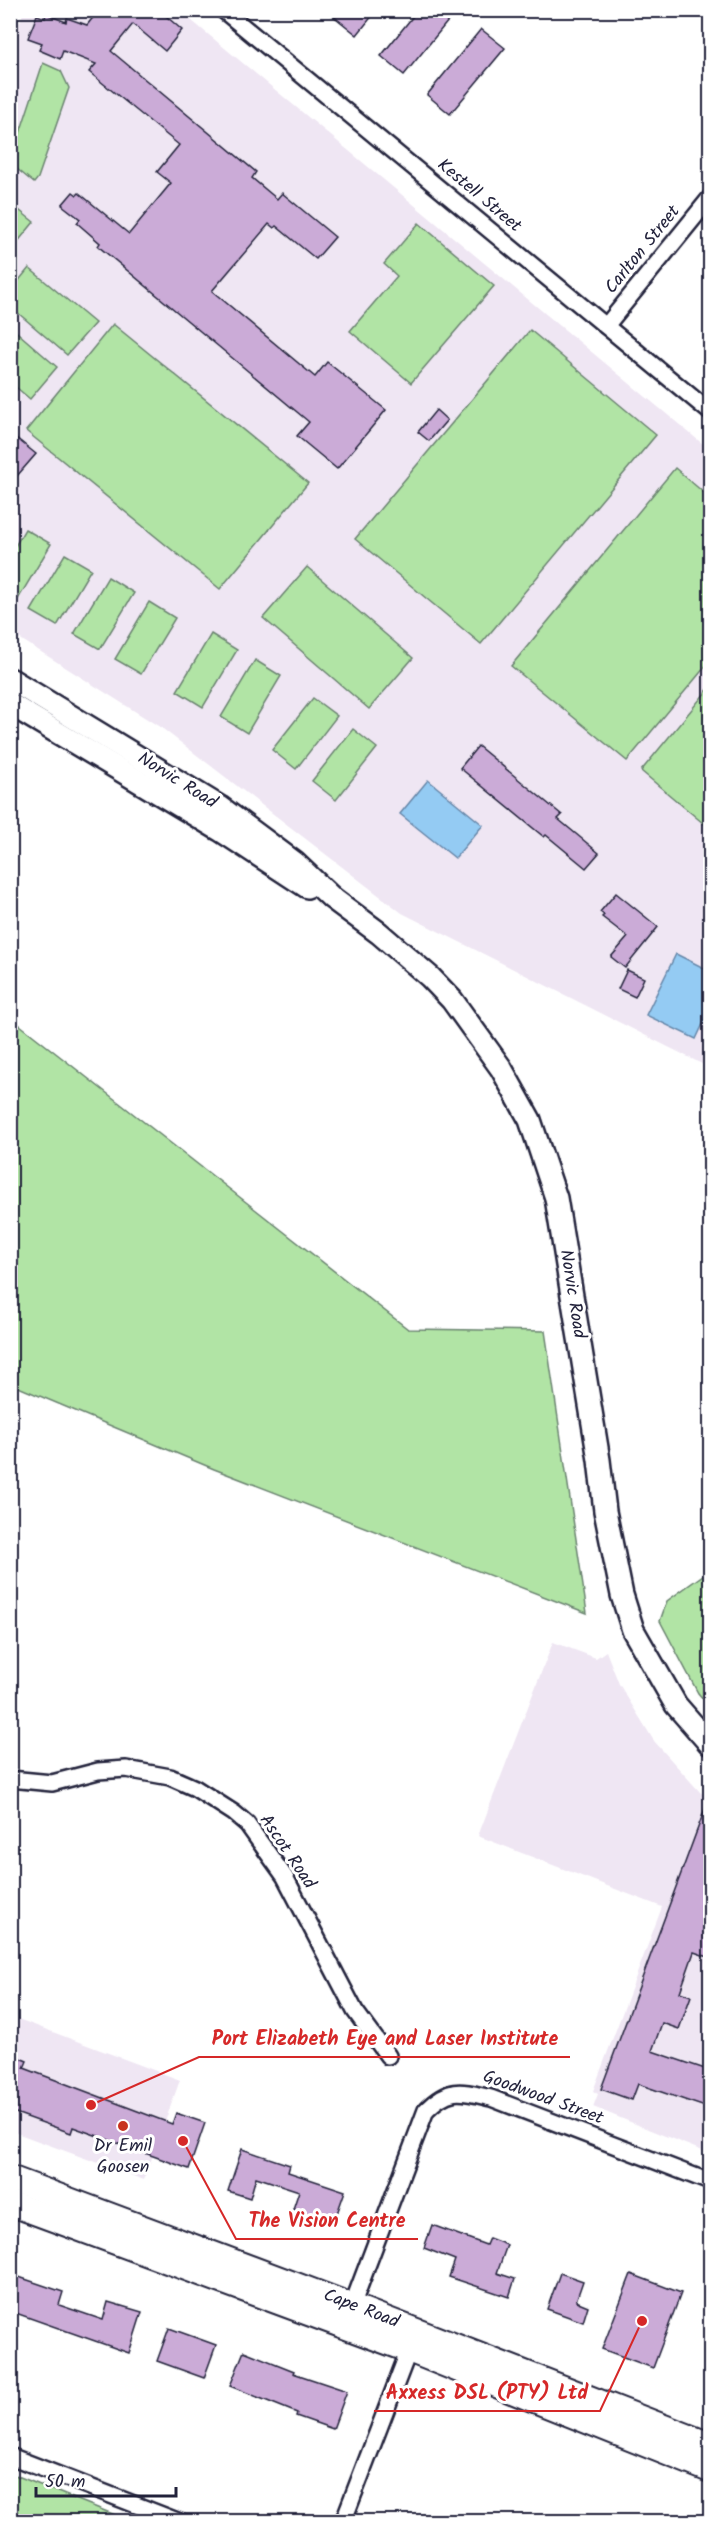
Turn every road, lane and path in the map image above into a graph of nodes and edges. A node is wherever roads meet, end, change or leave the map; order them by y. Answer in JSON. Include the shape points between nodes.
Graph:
{"nodes":[{"id":1,"x":223,"y":10,"type":"edge"},
{"id":2,"x":711,"y":198,"type":"edge"},
{"id":3,"x":606,"y":326,"type":"junction"},
{"id":4,"x":711,"y":412,"type":"edge"},
{"id":5,"x":10,"y":679,"type":"edge"},
{"id":6,"x":10,"y":704,"type":"edge"},
{"id":7,"x":332,"y":898,"type":"junction"},
{"id":8,"x":711,"y":1744,"type":"edge"},
{"id":9,"x":10,"y":1779,"type":"edge"},
{"id":10,"x":388,"y":2056,"type":"dead end"},
{"id":11,"x":10,"y":2178,"type":"edge"},
{"id":12,"x":711,"y":2182,"type":"edge"},
{"id":13,"x":10,"y":2203,"type":"edge"},
{"id":14,"x":352,"y":2306,"type":"junction"},
{"id":15,"x":409,"y":2350,"type":"junction"},
{"id":16,"x":711,"y":2445,"type":"edge"},
{"id":17,"x":10,"y":2456,"type":"edge"},
{"id":18,"x":711,"y":2470,"type":"edge"},
{"id":19,"x":180,"y":2522,"type":"edge"},
{"id":20,"x":343,"y":2522,"type":"edge"}],
"edges":[{"from":1,"to":3,"type":"street","name":"Kestell Street"},
{"from":2,"to":3,"type":"street","name":"Carlton Street"},
{"from":3,"to":4,"type":"street","name":"Kestell Street"},
{"from":5,"to":7,"type":"street","name":"Norvic Road","via":[[220,807],[295,863]]},
{"from":6,"to":7,"type":"street","name":"Norvic Road","via":[[302,884]]},
{"from":7,"to":8,"type":"street","name":"Norvic Road","via":[[379,933],[452,1000],[501,1068],[530,1120],[556,1198],[622,1595],[633,1630],[676,1705]]},
{"from":9,"to":10,"type":"street","name":"Ascot Road","via":[[52,1783],[98,1771],[126,1769],[170,1777],[234,1813],[247,1824],[285,1877],[355,2011]]},
{"from":11,"to":14,"type":"main road","name":"Cape Road"},
{"from":12,"to":14,"type":"street","name":"Goodwood Street","via":[[491,2098],[465,2091],[450,2092],[438,2097],[426,2110]]},
{"from":13,"to":15,"type":"main road","name":"Cape Road"},
{"from":14,"to":16,"type":"main road","name":"Cape Road"},
{"from":15,"to":18,"type":"main road","name":"Cape Road"},
{"from":15,"to":20,"type":"street"},
{"from":17,"to":19,"type":"street"}]}
